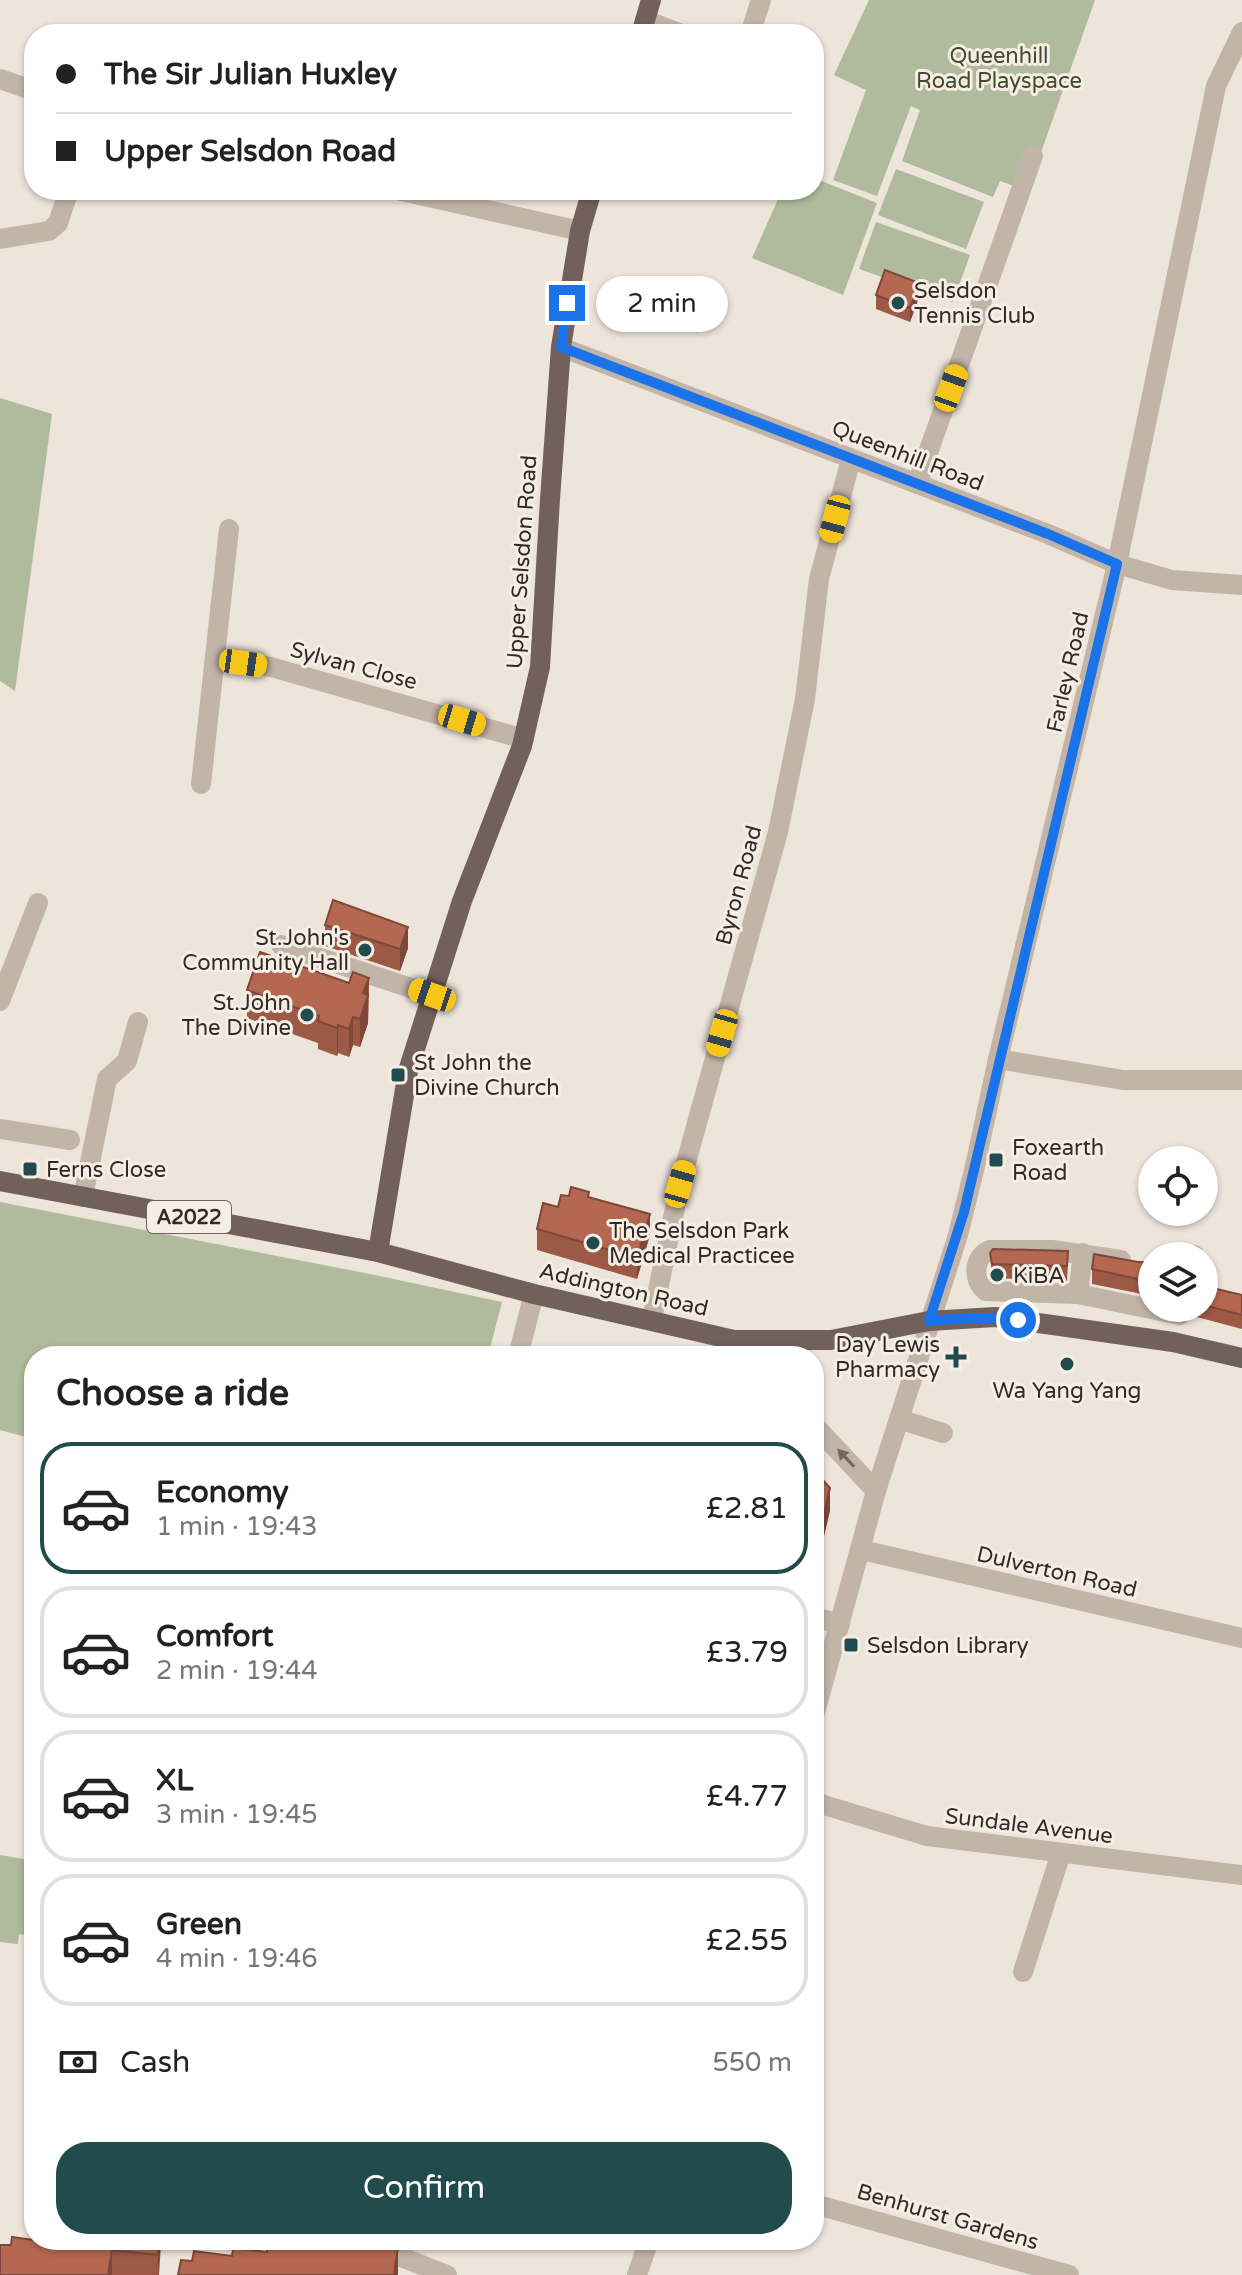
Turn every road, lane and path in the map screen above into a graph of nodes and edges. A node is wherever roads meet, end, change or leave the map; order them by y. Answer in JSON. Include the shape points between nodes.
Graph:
{"nodes":[{"id":1,"x":651,"y":0,"type":"edge"},
{"id":2,"x":761,"y":0,"type":"edge"},
{"id":3,"x":644,"y":24,"type":"edge"},
{"id":4,"x":753,"y":24,"type":"edge"},
{"id":5,"x":1242,"y":32,"type":"edge"},
{"id":6,"x":0,"y":79,"type":"edge"},
{"id":7,"x":24,"y":87,"type":"edge"},
{"id":8,"x":1033,"y":156,"type":"dead end"},
{"id":9,"x":66,"y":200,"type":"edge"},
{"id":10,"x":442,"y":200,"type":"edge"},
{"id":11,"x":589,"y":200,"type":"edge"},
{"id":12,"x":580,"y":231,"type":"junction"},
{"id":13,"x":0,"y":239,"type":"edge"},
{"id":14,"x":561,"y":347,"type":"junction"},
{"id":15,"x":851,"y":459,"type":"junction"},
{"id":16,"x":917,"y":484,"type":"junction"},
{"id":17,"x":229,"y":529,"type":"dead end"},
{"id":18,"x":1117,"y":564,"type":"junction"},
{"id":19,"x":1242,"y":585,"type":"edge"},
{"id":20,"x":215,"y":659,"type":"junction"},
{"id":21,"x":524,"y":739,"type":"junction"},
{"id":22,"x":201,"y":784,"type":"dead end"},
{"id":23,"x":38,"y":903,"type":"dead end"},
{"id":24,"x":281,"y":945,"type":"dead end"},
{"id":25,"x":432,"y":995,"type":"junction"},
{"id":26,"x":0,"y":1001,"type":"edge"},
{"id":27,"x":138,"y":1022,"type":"dead end"},
{"id":28,"x":998,"y":1059,"type":"junction"},
{"id":29,"x":1242,"y":1080,"type":"edge"},
{"id":30,"x":0,"y":1129,"type":"edge"},
{"id":31,"x":70,"y":1140,"type":"dead end"},
{"id":32,"x":0,"y":1181,"type":"edge"},
{"id":33,"x":83,"y":1197,"type":"junction"},
{"id":34,"x":378,"y":1252,"type":"junction"},
{"id":35,"x":1083,"y":1253,"type":"junction"},
{"id":36,"x":1138,"y":1263,"type":"edge"},
{"id":37,"x":986,"y":1291,"type":"junction"},
{"id":38,"x":534,"y":1294,"type":"junction"},
{"id":39,"x":1078,"y":1294,"type":"junction"},
{"id":40,"x":1138,"y":1304,"type":"edge"},
{"id":41,"x":970,"y":1317,"type":"junction"},
{"id":42,"x":652,"y":1319,"type":"junction"},
{"id":43,"x":929,"y":1321,"type":"junction"},
{"id":44,"x":1178,"y":1322,"type":"edge"},
{"id":45,"x":734,"y":1340,"type":"junction"},
{"id":46,"x":1173,"y":1342,"type":"junction"},
{"id":47,"x":521,"y":1346,"type":"edge"},
{"id":48,"x":740,"y":1346,"type":"edge"},
{"id":49,"x":1242,"y":1358,"type":"edge"},
{"id":50,"x":899,"y":1419,"type":"junction"},
{"id":51,"x":943,"y":1433,"type":"dead end"},
{"id":52,"x":824,"y":1436,"type":"edge"},
{"id":53,"x":876,"y":1491,"type":"junction"},
{"id":54,"x":862,"y":1550,"type":"junction"},
{"id":55,"x":824,"y":1620,"type":"edge"},
{"id":56,"x":840,"y":1624,"type":"junction"},
{"id":57,"x":1242,"y":1638,"type":"edge"},
{"id":58,"x":824,"y":1681,"type":"edge"},
{"id":59,"x":824,"y":1805,"type":"edge"},
{"id":60,"x":1061,"y":1853,"type":"junction"},
{"id":61,"x":1242,"y":1875,"type":"edge"},
{"id":62,"x":1023,"y":1972,"type":"dead end"},
{"id":63,"x":824,"y":2207,"type":"edge"},
{"id":64,"x":383,"y":2250,"type":"edge"},
{"id":65,"x":646,"y":2250,"type":"edge"},
{"id":66,"x":447,"y":2275,"type":"edge"},
{"id":67,"x":637,"y":2275,"type":"edge"},
{"id":68,"x":1069,"y":2275,"type":"edge"}],
"edges":[{"from":1,"to":3,"type":"main road"},
{"from":2,"to":4,"type":"street"},
{"from":5,"to":18,"type":"street","name":"Farley Road","via":[[1216,86]]},
{"from":6,"to":7,"type":"street"},
{"from":8,"to":16,"type":"street"},
{"from":9,"to":13,"type":"street","via":[[58,223],[49,231]]},
{"from":10,"to":12,"type":"street"},
{"from":11,"to":12,"type":"main road","name":"Upper Selsdon Road"},
{"from":12,"to":14,"type":"main road","name":"Upper Selsdon Road"},
{"from":14,"to":15,"type":"street","name":"Queenhill Road"},
{"from":14,"to":21,"type":"main road","name":"Upper Selsdon Road","via":[[540,667]]},
{"from":15,"to":16,"type":"street","name":"Queenhill Road"},
{"from":15,"to":42,"type":"street","name":"Byron Road","via":[[819,579],[805,699],[778,832],[680,1184]]},
{"from":16,"to":18,"type":"street","name":"Queenhill Road"},
{"from":17,"to":20,"type":"street"},
{"from":18,"to":19,"type":"street","name":"Queenhill Road","via":[[1172,580]]},
{"from":18,"to":28,"type":"street","name":"Farley Road"},
{"from":20,"to":21,"type":"street","name":"Sylvan Close","via":[[271,667]]},
{"from":20,"to":22,"type":"street"},
{"from":21,"to":25,"type":"main road","name":"Upper Selsdon Road"},
{"from":23,"to":26,"type":"street"},
{"from":24,"to":25,"type":"street"},
{"from":25,"to":34,"type":"main road","name":"Upper Selsdon Road","via":[[408,1071]]},
{"from":27,"to":33,"type":"street","via":[[127,1061],[107,1079]]},
{"from":28,"to":29,"type":"street","via":[[1123,1080]]},
{"from":28,"to":43,"type":"street","name":"Farley Road","via":[[958,1235]]},
{"from":30,"to":31,"type":"street"},
{"from":32,"to":33,"type":"main road","name":"Addington Road","number":"A2022"},
{"from":33,"to":34,"type":"main road","name":"Addington Road","number":"A2022"},
{"from":34,"to":38,"type":"main road","name":"Addington Road","number":"A2022"},
{"from":35,"to":36,"type":"street"},
{"from":35,"to":37,"type":"street","via":[[987,1250],[976,1274]]},
{"from":35,"to":39,"type":"street"},
{"from":37,"to":39,"type":"street"},
{"from":37,"to":41,"type":"street"},
{"from":38,"to":42,"type":"main road","name":"Addington Road","number":"A2022"},
{"from":38,"to":47,"type":"street"},
{"from":39,"to":40,"type":"street"},
{"from":41,"to":43,"type":"main road","name":"Addington Road","number":"A2022"},
{"from":41,"to":46,"type":"main road","name":"Addington Road","number":"A2022"},
{"from":42,"to":45,"type":"main road","name":"Addington Road","number":"A2022"},
{"from":43,"to":45,"type":"main road","name":"Addington Road","number":"A2022","via":[[831,1340]]},
{"from":43,"to":50,"type":"street","name":"Farley Road"},
{"from":44,"to":46,"type":"street"},
{"from":45,"to":48,"type":"street"},
{"from":46,"to":49,"type":"main road","name":"Addington Road","number":"A2022"},
{"from":50,"to":51,"type":"street"},
{"from":50,"to":53,"type":"street","name":"Farley Road"},
{"from":53,"to":52,"type":"street","one_way":true},
{"from":53,"to":54,"type":"street","name":"Farley Road"},
{"from":54,"to":56,"type":"street","name":"Farley Road"},
{"from":54,"to":57,"type":"street","name":"Dulverton Road"},
{"from":55,"to":56,"type":"street"},
{"from":56,"to":58,"type":"street","name":"Farley Road"},
{"from":59,"to":60,"type":"street","name":"Sundale Avenue","via":[[927,1836]]},
{"from":60,"to":61,"type":"street","name":"Sundale Avenue"},
{"from":60,"to":62,"type":"street"},
{"from":63,"to":68,"type":"street","name":"Benhurst Gardens"},
{"from":64,"to":66,"type":"street"},
{"from":65,"to":67,"type":"street"}]}
